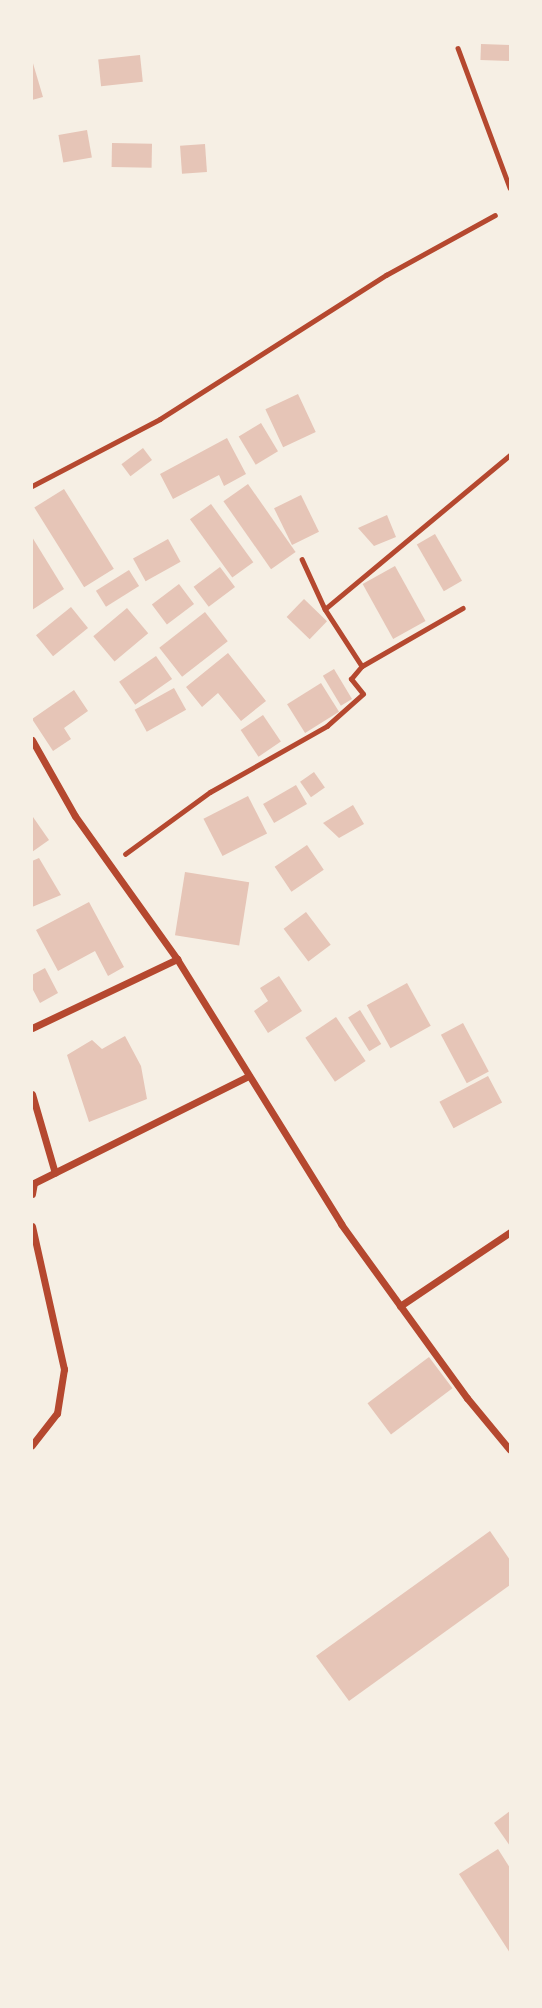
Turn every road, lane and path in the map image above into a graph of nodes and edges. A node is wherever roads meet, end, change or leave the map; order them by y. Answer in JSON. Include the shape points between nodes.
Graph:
{"nodes":[{"id":1,"x":458,"y":48,"type":"dead end"},
{"id":2,"x":510,"y":188,"type":"edge"},
{"id":3,"x":495,"y":215,"type":"dead end"},
{"id":4,"x":510,"y":455,"type":"edge"},
{"id":5,"x":32,"y":486,"type":"edge"},
{"id":6,"x":302,"y":559,"type":"dead end"},
{"id":7,"x":463,"y":608,"type":"dead end"},
{"id":8,"x":325,"y":609,"type":"junction"},
{"id":9,"x":362,"y":666,"type":"junction"},
{"id":10,"x":32,"y":740,"type":"edge"},
{"id":11,"x":110,"y":865,"type":"junction"},
{"id":12,"x":177,"y":959,"type":"junction"},
{"id":13,"x":32,"y":1028,"type":"edge"},
{"id":14,"x":248,"y":1076,"type":"junction"},
{"id":15,"x":32,"y":1094,"type":"edge"},
{"id":16,"x":55,"y":1173,"type":"junction"},
{"id":17,"x":32,"y":1194,"type":"edge"},
{"id":18,"x":32,"y":1226,"type":"edge"},
{"id":19,"x":510,"y":1232,"type":"edge"},
{"id":20,"x":400,"y":1306,"type":"junction"},
{"id":21,"x":32,"y":1445,"type":"edge"},
{"id":22,"x":510,"y":1450,"type":"edge"}],
"edges":[{"from":1,"to":2,"type":"path"},
{"from":3,"to":5,"type":"path","via":[[386,275],[160,419]]},
{"from":4,"to":8,"type":"path","via":[[455,497],[381,567]]},
{"from":6,"to":8,"type":"path"},
{"from":7,"to":9,"type":"path"},
{"from":8,"to":9,"type":"path"},
{"from":9,"to":11,"type":"path","via":[[351,679],[363,694],[327,726],[210,792]]},
{"from":10,"to":11,"type":"street","via":[[75,816]]},
{"from":11,"to":12,"type":"street"},
{"from":12,"to":13,"type":"street"},
{"from":12,"to":14,"type":"street"},
{"from":14,"to":16,"type":"street"},
{"from":14,"to":20,"type":"street","via":[[341,1224]]},
{"from":15,"to":16,"type":"street"},
{"from":16,"to":17,"type":"street","via":[[34,1183]]},
{"from":18,"to":21,"type":"street","via":[[64,1369],[57,1413]]},
{"from":19,"to":20,"type":"street"},
{"from":20,"to":22,"type":"street"}]}
